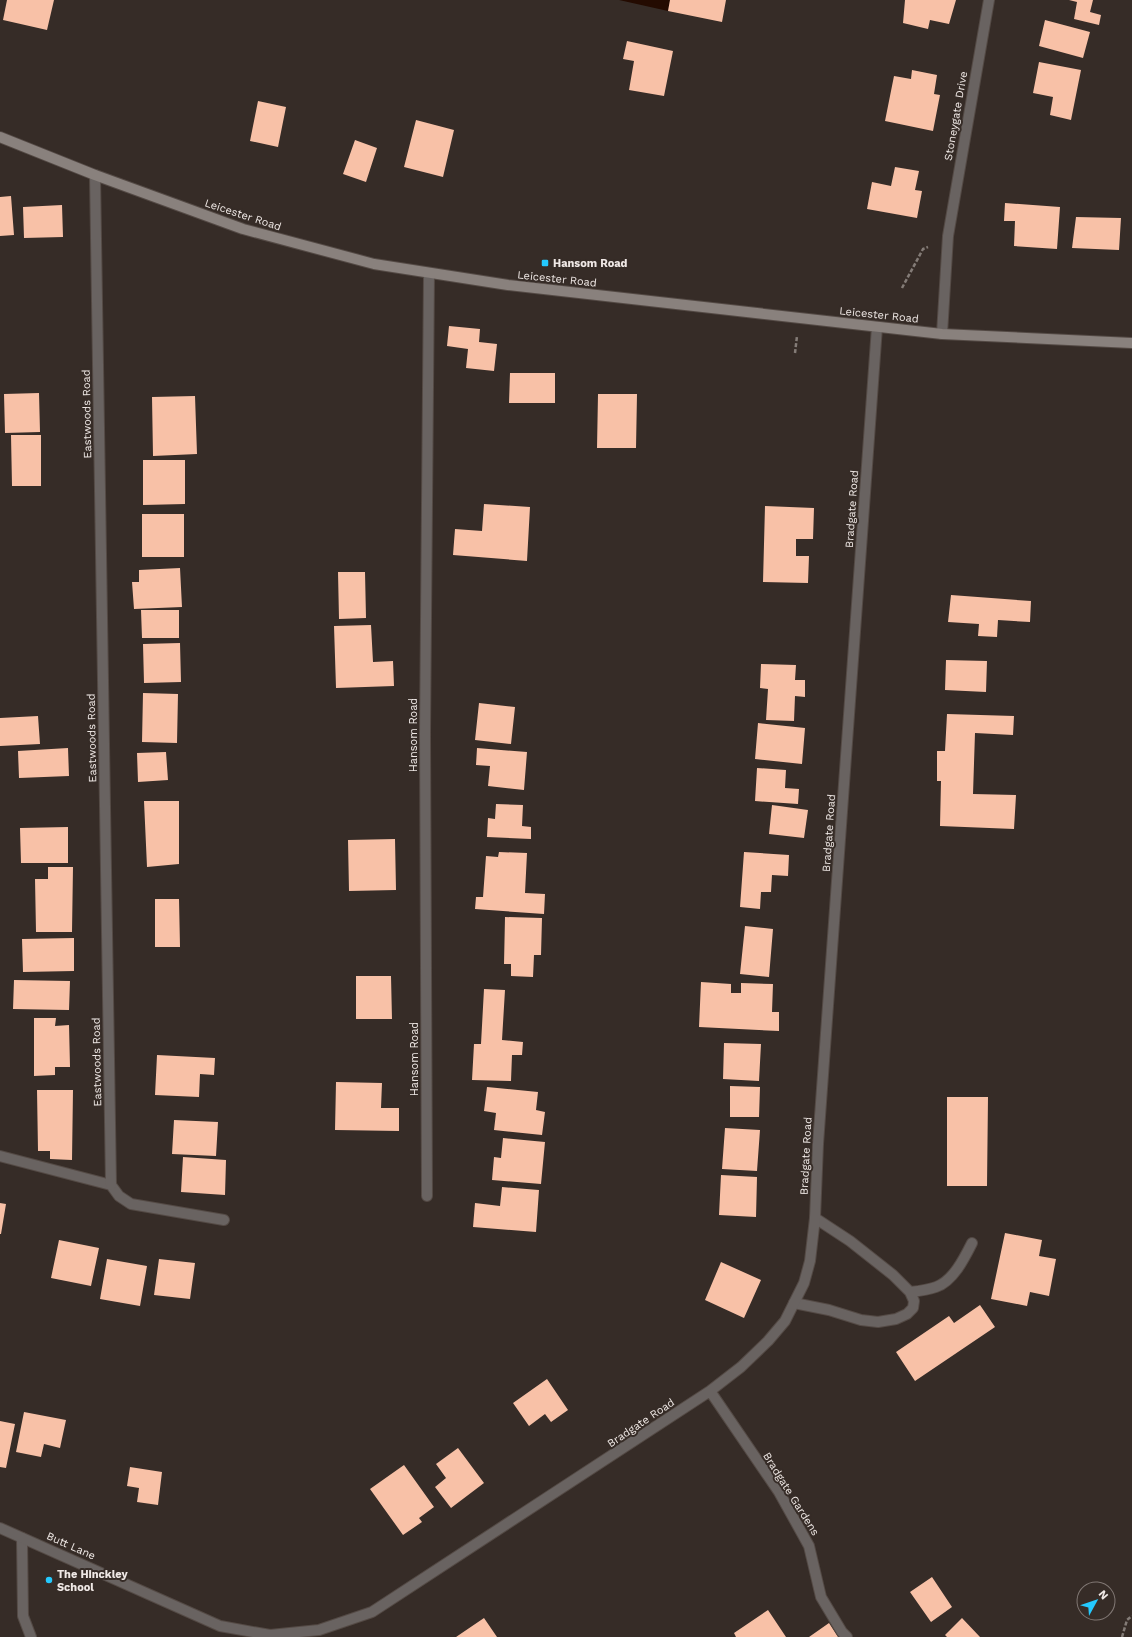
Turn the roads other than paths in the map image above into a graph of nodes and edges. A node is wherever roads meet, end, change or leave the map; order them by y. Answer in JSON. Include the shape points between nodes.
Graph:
{"nodes":[{"id":1,"x":989,"y":0,"type":"edge"},
{"id":2,"x":0,"y":137,"type":"edge"},
{"id":3,"x":95,"y":175,"type":"junction"},
{"id":4,"x":429,"y":273,"type":"junction"},
{"id":5,"x":877,"y":327,"type":"junction"},
{"id":6,"x":942,"y":334,"type":"junction"},
{"id":7,"x":1132,"y":343,"type":"edge"},
{"id":8,"x":0,"y":1156,"type":"edge"},
{"id":9,"x":111,"y":1185,"type":"junction"},
{"id":10,"x":427,"y":1196,"type":"dead end"},
{"id":11,"x":815,"y":1218,"type":"junction"},
{"id":12,"x":224,"y":1220,"type":"dead end"},
{"id":13,"x":972,"y":1244,"type":"dead end"},
{"id":14,"x":910,"y":1292,"type":"junction"},
{"id":15,"x":794,"y":1303,"type":"junction"},
{"id":16,"x":710,"y":1391,"type":"junction"},
{"id":17,"x":0,"y":1528,"type":"edge"},
{"id":18,"x":22,"y":1538,"type":"junction"},
{"id":19,"x":220,"y":1626,"type":"joint"},
{"id":20,"x":31,"y":1637,"type":"edge"},
{"id":21,"x":847,"y":1637,"type":"edge"}],
"edges":[{"from":1,"to":6,"type":"street","name":"Stoneygate Drive","via":[[948,236]]},
{"from":2,"to":3,"type":"main road","name":"Leicester Road"},
{"from":3,"to":4,"type":"main road","name":"Leicester Road","via":[[243,229],[364,262]]},
{"from":3,"to":9,"type":"street","name":"Eastwoods Road"},
{"from":4,"to":5,"type":"main road","name":"Leicester Road","via":[[508,285]]},
{"from":4,"to":10,"type":"street","name":"Hansom Road","via":[[425,726]]},
{"from":5,"to":6,"type":"main road","name":"Leicester Road"},
{"from":5,"to":11,"type":"street","name":"Bradgate Road","via":[[818,1144]]},
{"from":6,"to":7,"type":"main road","name":"Leicester Road"},
{"from":8,"to":9,"type":"street"},
{"from":9,"to":12,"type":"street","via":[[119,1196],[131,1204]]},
{"from":11,"to":14,"type":"street","via":[[850,1241]]},
{"from":11,"to":15,"type":"street","name":"Bradgate Road","via":[[810,1261]]},
{"from":13,"to":14,"type":"street","via":[[947,1280],[936,1287]]},
{"from":14,"to":15,"type":"street","via":[[914,1301],[913,1308],[907,1314],[878,1322]]},
{"from":15,"to":16,"type":"street","name":"Bradgate Road","via":[[785,1321],[768,1341],[741,1367]]},
{"from":16,"to":19,"type":"street","name":"Bradgate Road","via":[[372,1612],[319,1630],[270,1635]]},
{"from":16,"to":21,"type":"street","name":"Bradgate Gardens","via":[[779,1492],[806,1539],[821,1597]]},
{"from":17,"to":18,"type":"street","name":"Butt Lane"},
{"from":18,"to":19,"type":"street","name":"Butt Lane"},
{"from":18,"to":20,"type":"street","via":[[23,1616]]}]}
